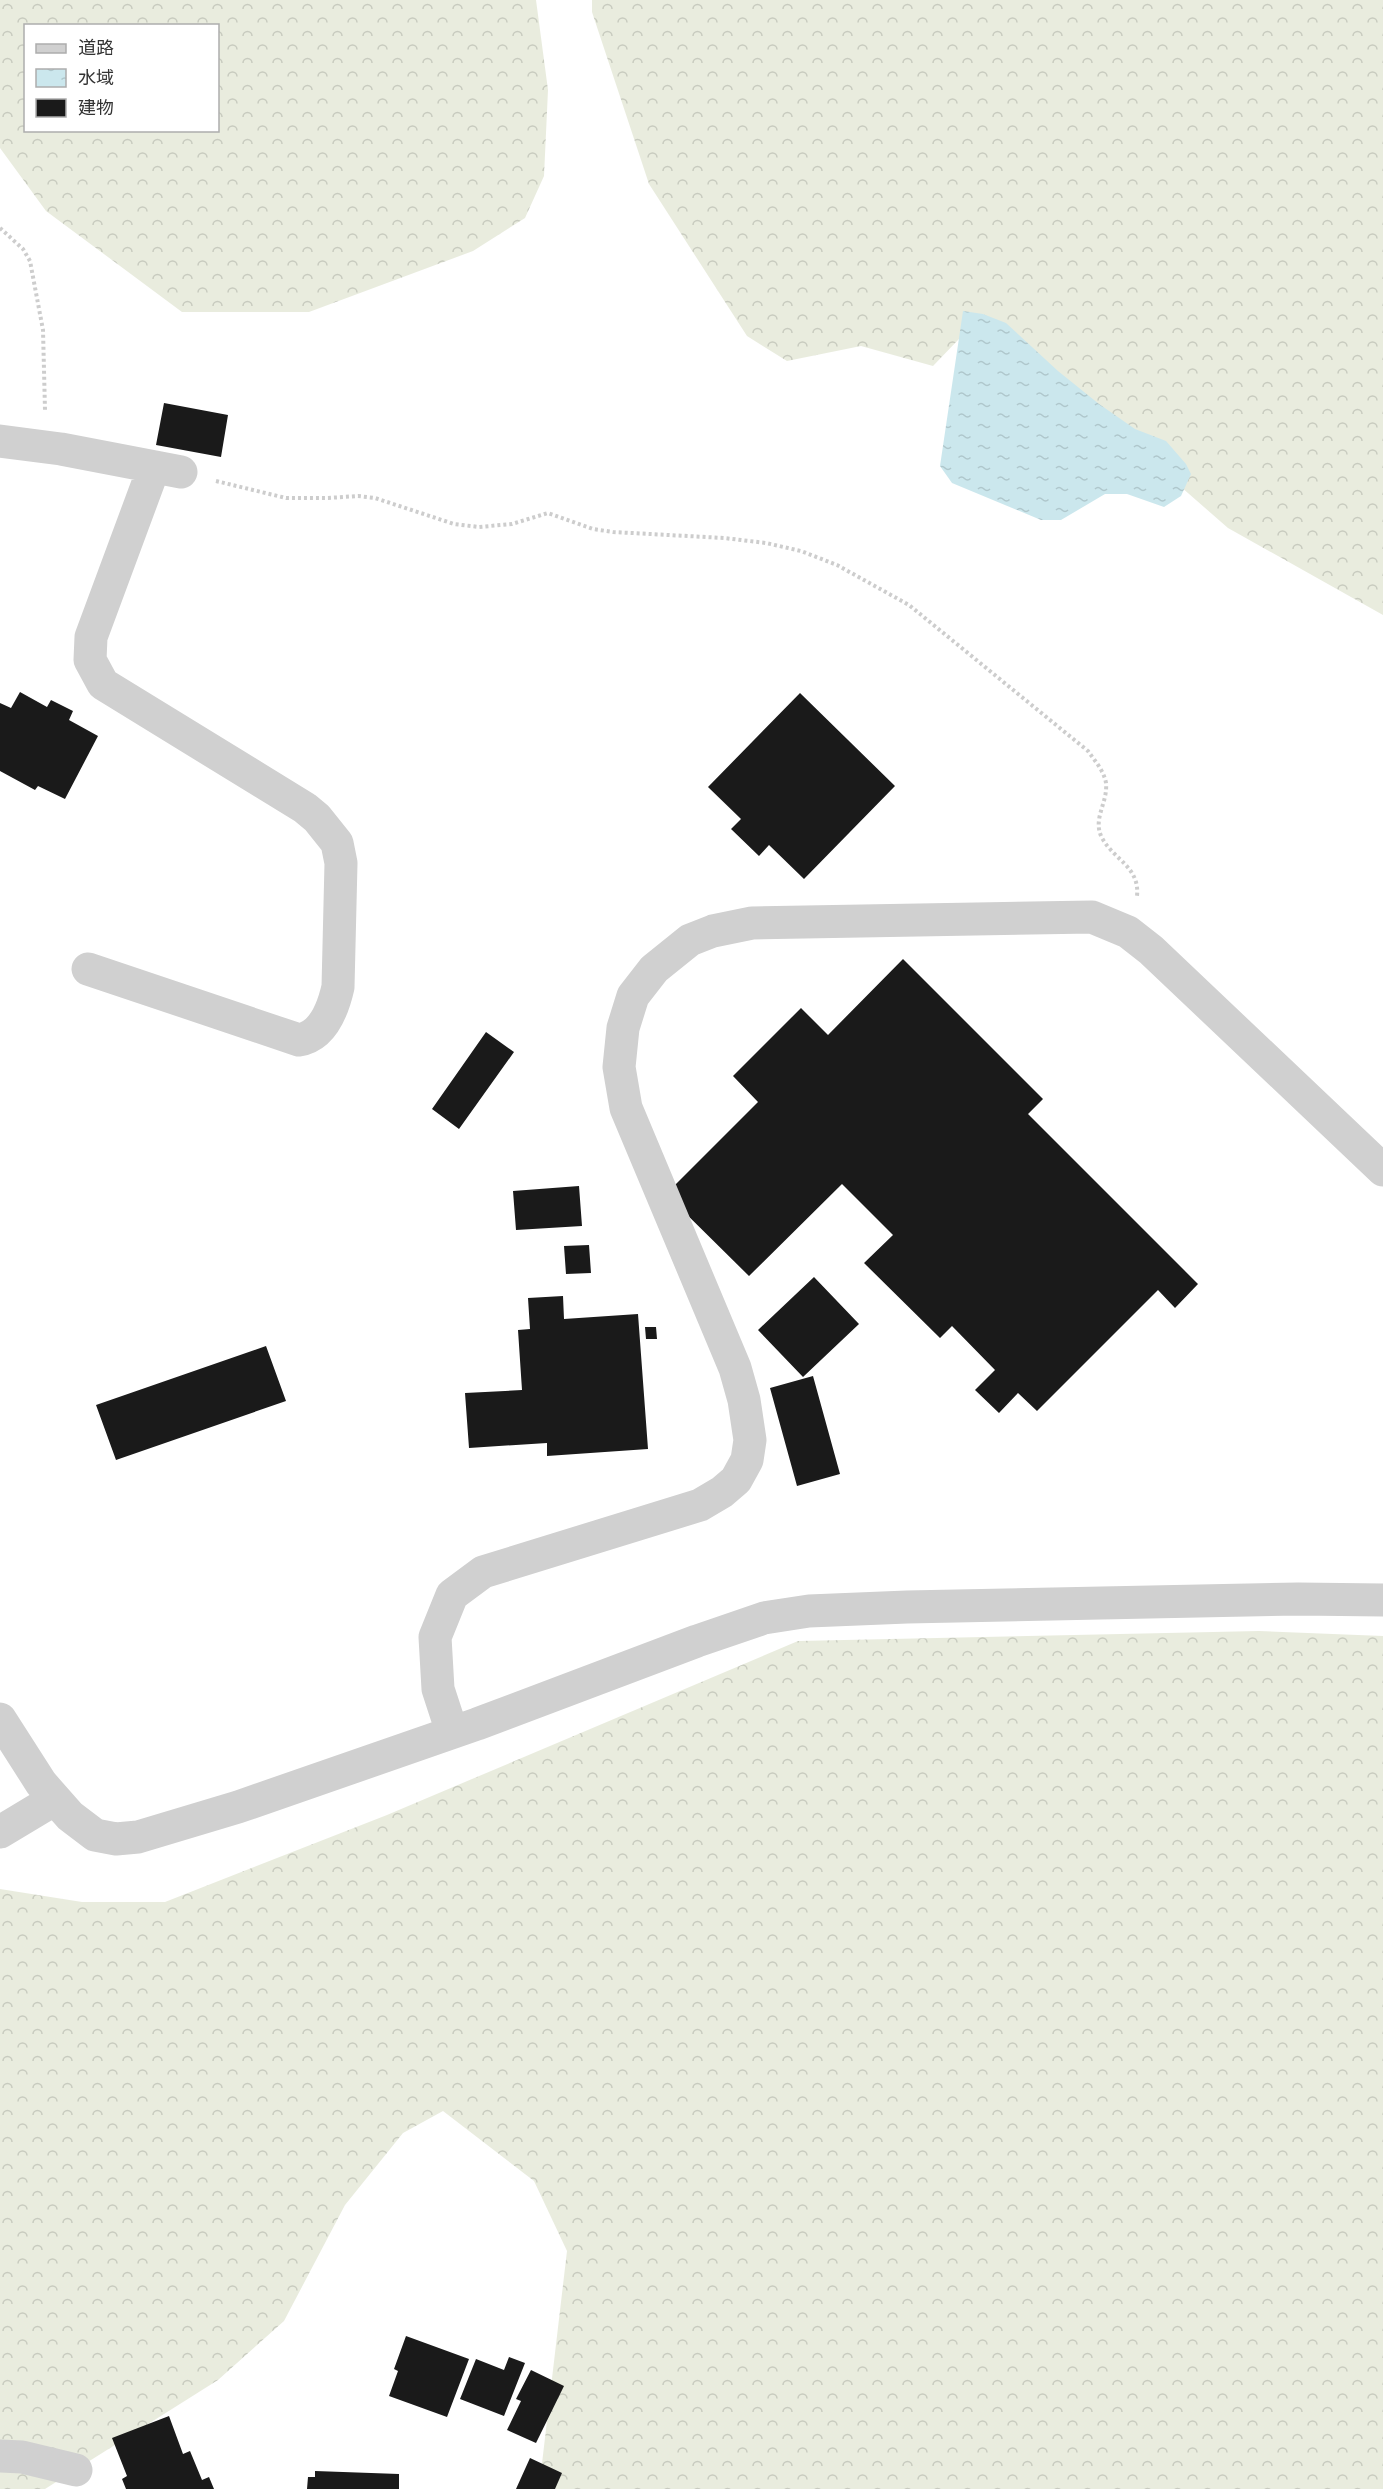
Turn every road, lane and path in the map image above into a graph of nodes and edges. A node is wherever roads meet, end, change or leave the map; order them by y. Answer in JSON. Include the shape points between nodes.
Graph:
{"nodes":[{"id":1,"x":0,"y":228,"type":"edge"},
{"id":2,"x":0,"y":441,"type":"edge"},
{"id":3,"x":47,"y":447,"type":"junction"},
{"id":4,"x":167,"y":469,"type":"junction"},
{"id":5,"x":1120,"y":928,"type":"junction"},
{"id":6,"x":87,"y":969,"type":"dead end"},
{"id":7,"x":1383,"y":1170,"type":"edge"},
{"id":8,"x":1383,"y":1600,"type":"edge"},
{"id":9,"x":0,"y":1719,"type":"edge"},
{"id":10,"x":452,"y":1732,"type":"junction"},
{"id":11,"x":55,"y":1799,"type":"junction"},
{"id":12,"x":0,"y":1832,"type":"edge"},
{"id":13,"x":0,"y":2456,"type":"edge"},
{"id":14,"x":76,"y":2470,"type":"dead end"}],
"edges":[{"from":1,"to":3,"type":"path","via":[[30,261],[43,330]]},
{"from":2,"to":3,"type":"street"},
{"from":3,"to":4,"type":"street"},
{"from":4,"to":5,"type":"path","via":[[286,498],[375,498],[453,524],[513,524],[548,513],[613,532],[766,543],[837,565],[909,605],[1095,760],[1106,783],[1098,818],[1102,838],[1138,884],[1136,902]]},
{"from":4,"to":6,"type":"street","via":[[91,637],[90,660],[102,684],[284,794],[317,818],[337,843],[341,863],[338,987],[334,1004],[317,1033],[300,1040]]},
{"from":5,"to":7,"type":"street","via":[[1151,950]]},
{"from":5,"to":10,"type":"street","via":[[1092,917],[752,923],[690,940],[654,969],[633,996],[623,1028],[619,1067],[626,1108],[735,1368],[750,1440],[747,1460],[736,1480],[700,1505],[483,1572],[452,1595],[435,1636],[438,1689]]},
{"from":8,"to":10,"type":"street","via":[[907,1606],[809,1611],[746,1623]]},
{"from":9,"to":11,"type":"street"},
{"from":10,"to":11,"type":"street","via":[[238,1807],[138,1837],[116,1839],[95,1835]]},
{"from":11,"to":12,"type":"street"},
{"from":13,"to":14,"type":"street","via":[[22,2457]]}]}
